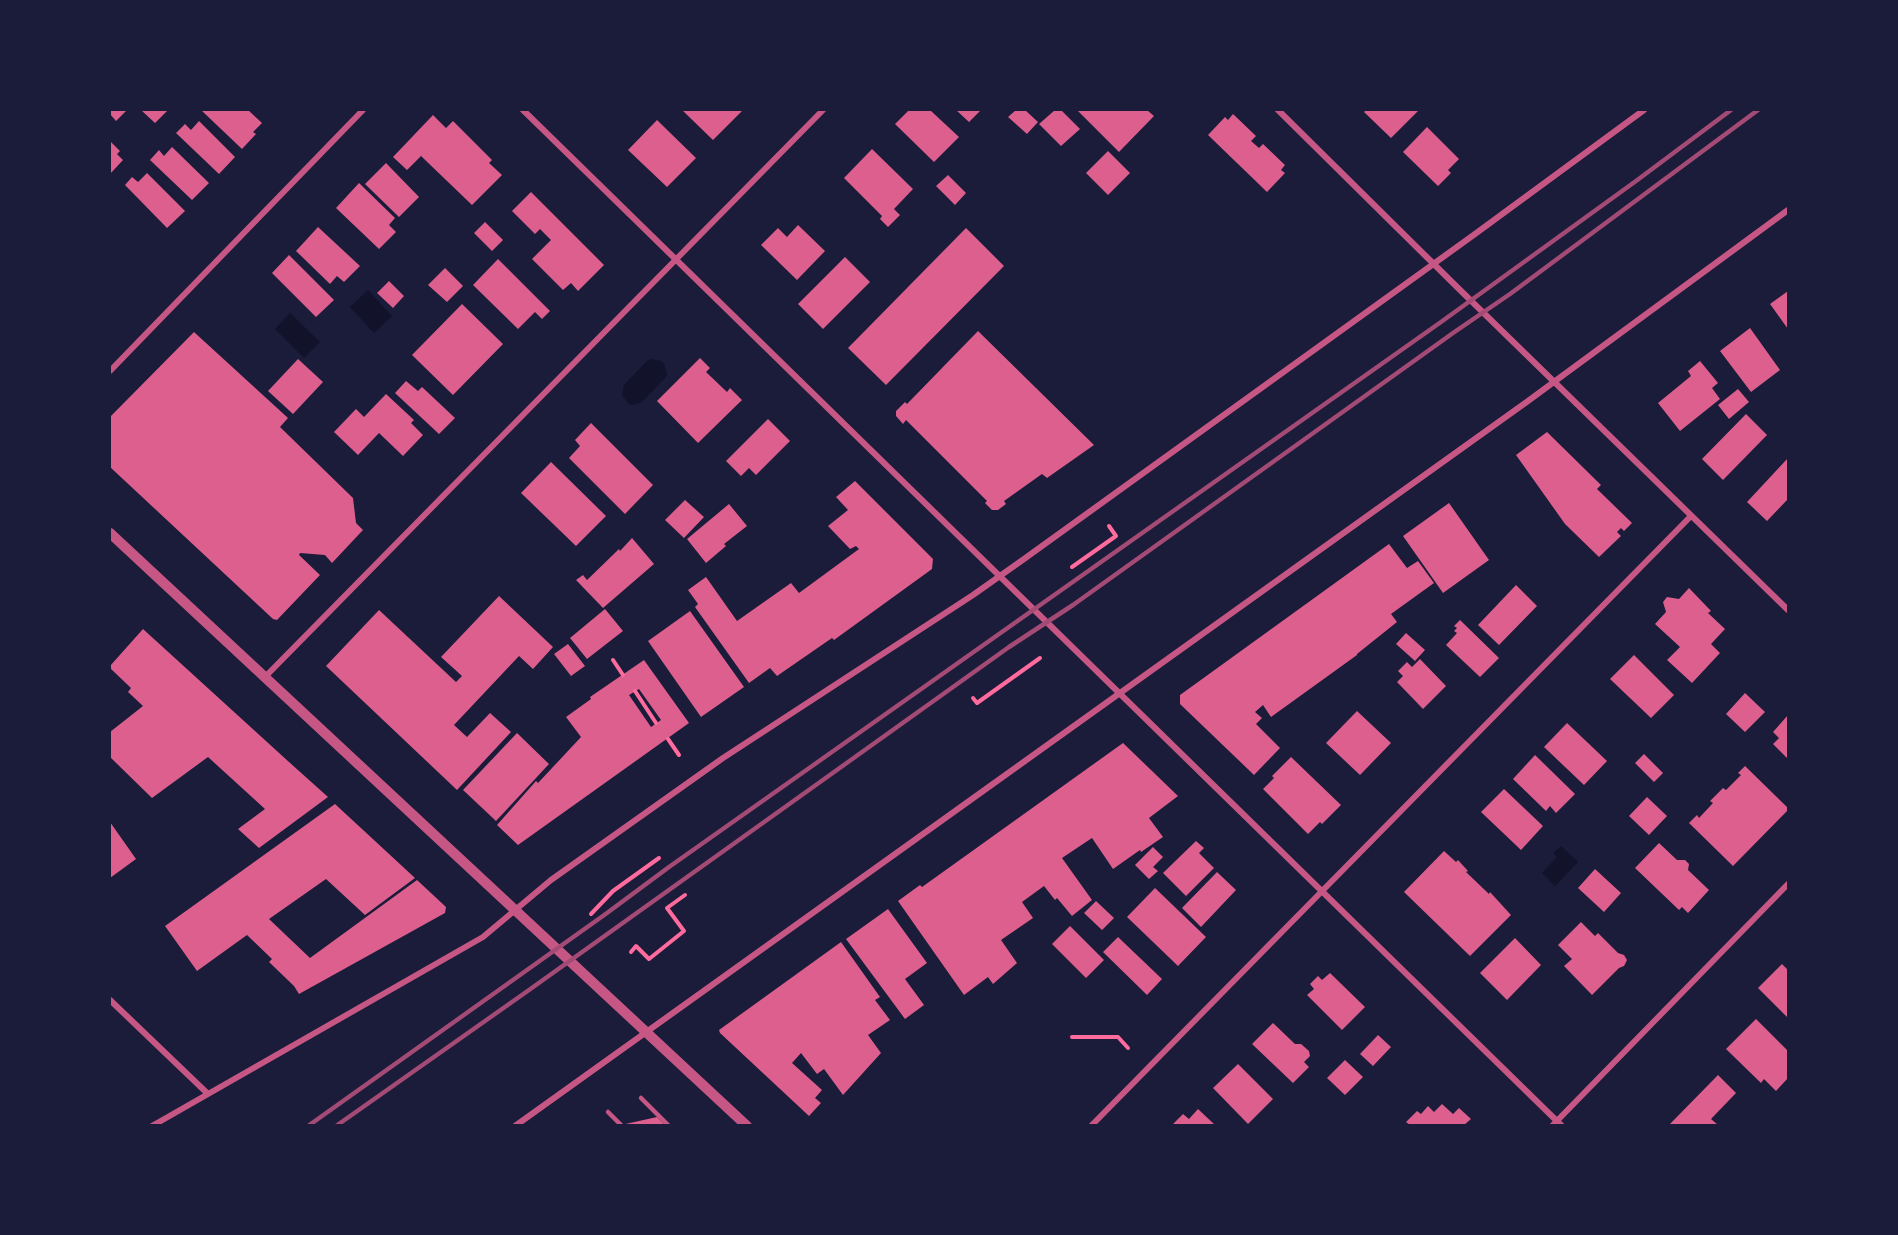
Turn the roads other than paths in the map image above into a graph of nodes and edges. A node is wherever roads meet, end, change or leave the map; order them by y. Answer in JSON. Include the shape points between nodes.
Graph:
{"nodes":[{"id":1,"x":363,"y":110,"type":"edge"},
{"id":2,"x":523,"y":110,"type":"edge"},
{"id":3,"x":823,"y":110,"type":"edge"},
{"id":4,"x":1644,"y":110,"type":"edge"},
{"id":5,"x":1282,"y":111,"type":"edge"},
{"id":6,"x":1788,"y":210,"type":"edge"},
{"id":7,"x":677,"y":260,"type":"junction"},
{"id":8,"x":1433,"y":264,"type":"junction"},
{"id":9,"x":110,"y":371,"type":"edge"},
{"id":10,"x":1554,"y":382,"type":"junction"},
{"id":11,"x":1691,"y":516,"type":"junction"},
{"id":12,"x":110,"y":533,"type":"edge"},
{"id":13,"x":999,"y":576,"type":"junction"},
{"id":14,"x":1788,"y":610,"type":"edge"},
{"id":15,"x":264,"y":678,"type":"junction"},
{"id":16,"x":1119,"y":693,"type":"junction"},
{"id":17,"x":1788,"y":884,"type":"edge"},
{"id":18,"x":1322,"y":890,"type":"junction"},
{"id":19,"x":516,"y":910,"type":"junction"},
{"id":20,"x":110,"y":1000,"type":"edge"},
{"id":21,"x":645,"y":1032,"type":"junction"},
{"id":22,"x":207,"y":1093,"type":"junction"},
{"id":23,"x":641,"y":1098,"type":"dead end"},
{"id":24,"x":608,"y":1112,"type":"dead end"},
{"id":25,"x":1554,"y":1123,"type":"edge"},
{"id":26,"x":152,"y":1125,"type":"edge"},
{"id":27,"x":515,"y":1125,"type":"edge"},
{"id":28,"x":621,"y":1125,"type":"edge"},
{"id":29,"x":669,"y":1125,"type":"edge"},
{"id":30,"x":747,"y":1125,"type":"edge"},
{"id":31,"x":1091,"y":1125,"type":"edge"},
{"id":32,"x":1562,"y":1125,"type":"edge"}],
"edges":[{"from":1,"to":9,"type":"street"},
{"from":2,"to":7,"type":"street"},
{"from":3,"to":7,"type":"street"},
{"from":4,"to":8,"type":"street"},
{"from":5,"to":8,"type":"street"},
{"from":6,"to":10,"type":"street"},
{"from":7,"to":13,"type":"street"},
{"from":7,"to":15,"type":"street"},
{"from":8,"to":10,"type":"street"},
{"from":8,"to":13,"type":"street"},
{"from":10,"to":11,"type":"street"},
{"from":10,"to":16,"type":"street"},
{"from":11,"to":14,"type":"street"},
{"from":11,"to":18,"type":"street"},
{"from":12,"to":15,"type":"street"},
{"from":13,"to":16,"type":"street"},
{"from":13,"to":19,"type":"street","via":[[723,758]]},
{"from":15,"to":19,"type":"street"},
{"from":16,"to":18,"type":"street"},
{"from":16,"to":21,"type":"street"},
{"from":17,"to":25,"type":"street"},
{"from":18,"to":25,"type":"street"},
{"from":18,"to":31,"type":"street"},
{"from":19,"to":21,"type":"street"},
{"from":19,"to":22,"type":"street","via":[[483,937]]},
{"from":20,"to":22,"type":"street"},
{"from":21,"to":27,"type":"street"},
{"from":21,"to":30,"type":"street"},
{"from":22,"to":26,"type":"street"},
{"from":23,"to":29,"type":"lane"},
{"from":24,"to":28,"type":"lane"},
{"from":25,"to":32,"type":"street"}]}
